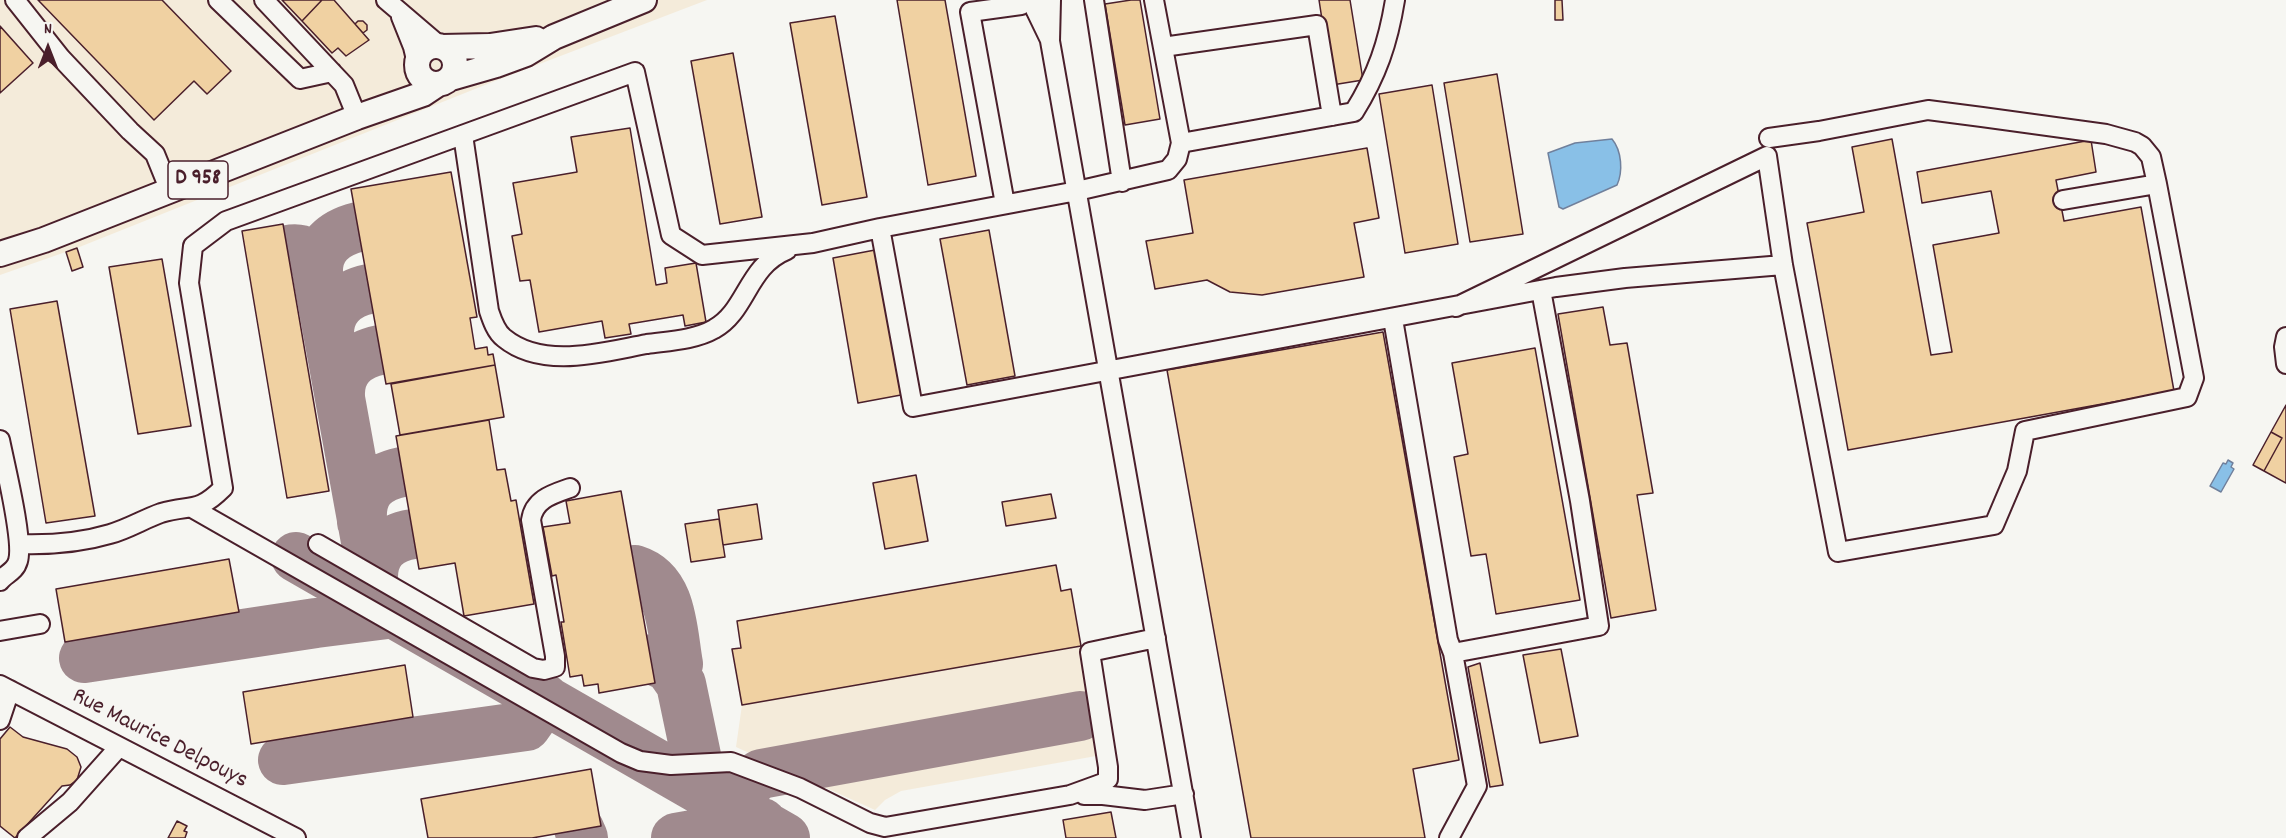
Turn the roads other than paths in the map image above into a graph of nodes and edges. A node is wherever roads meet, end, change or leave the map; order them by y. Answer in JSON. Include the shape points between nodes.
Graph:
{"nodes":[{"id":1,"x":15,"y":0,"type":"edge"},
{"id":2,"x":218,"y":0,"type":"edge"},
{"id":3,"x":264,"y":0,"type":"edge"},
{"id":4,"x":644,"y":0,"type":"edge"},
{"id":5,"x":1051,"y":0,"type":"edge"},
{"id":6,"x":1095,"y":0,"type":"edge"},
{"id":7,"x":1154,"y":0,"type":"edge"},
{"id":8,"x":1395,"y":0,"type":"edge"},
{"id":9,"x":1027,"y":2,"type":"edge"},
{"id":10,"x":392,"y":6,"type":"edge"},
{"id":11,"x":554,"y":38,"type":"junction"},
{"id":12,"x":1050,"y":41,"type":"junction"},
{"id":13,"x":441,"y":47,"type":"junction"},
{"id":14,"x":1163,"y":47,"type":"junction"},
{"id":15,"x":417,"y":66,"type":"junction"},
{"id":16,"x":332,"y":72,"type":"junction"},
{"id":17,"x":444,"y":81,"type":"junction"},
{"id":18,"x":394,"y":103,"type":"junction"},
{"id":19,"x":1332,"y":116,"type":"junction"},
{"id":20,"x":357,"y":117,"type":"junction"},
{"id":21,"x":463,"y":135,"type":"junction"},
{"id":22,"x":1769,"y":138,"type":"dead end"},
{"id":23,"x":1181,"y":143,"type":"junction"},
{"id":24,"x":1122,"y":182,"type":"junction"},
{"id":25,"x":2157,"y":184,"type":"junction"},
{"id":26,"x":170,"y":191,"type":"junction"},
{"id":27,"x":1077,"y":192,"type":"junction"},
{"id":28,"x":2063,"y":200,"type":"dead end"},
{"id":29,"x":1005,"y":204,"type":"junction"},
{"id":30,"x":880,"y":228,"type":"junction"},
{"id":31,"x":809,"y":243,"type":"junction"},
{"id":32,"x":0,"y":254,"type":"edge"},
{"id":33,"x":1783,"y":265,"type":"junction"},
{"id":34,"x":1541,"y":290,"type":"junction"},
{"id":35,"x":1456,"y":307,"type":"junction"},
{"id":36,"x":1393,"y":319,"type":"junction"},
{"id":37,"x":2286,"y":337,"type":"edge"},
{"id":38,"x":2286,"y":364,"type":"edge"},
{"id":39,"x":1109,"y":371,"type":"junction"},
{"id":40,"x":0,"y":440,"type":"edge"},
{"id":41,"x":570,"y":488,"type":"dead end"},
{"id":42,"x":192,"y":508,"type":"junction"},
{"id":43,"x":19,"y":544,"type":"junction"},
{"id":44,"x":318,"y":544,"type":"dead end"},
{"id":45,"x":0,"y":582,"type":"edge"},
{"id":46,"x":40,"y":624,"type":"dead end"},
{"id":47,"x":0,"y":631,"type":"edge"},
{"id":48,"x":1156,"y":638,"type":"junction"},
{"id":49,"x":1454,"y":653,"type":"junction"},
{"id":50,"x":5,"y":687,"type":"edge"},
{"id":51,"x":0,"y":720,"type":"edge"},
{"id":52,"x":119,"y":747,"type":"junction"},
{"id":53,"x":1184,"y":794,"type":"junction"},
{"id":54,"x":1070,"y":795,"type":"junction"},
{"id":55,"x":896,"y":826,"type":"junction"},
{"id":56,"x":268,"y":831,"type":"edge"},
{"id":57,"x":27,"y":838,"type":"edge"},
{"id":58,"x":296,"y":838,"type":"edge"},
{"id":59,"x":870,"y":838,"type":"edge"},
{"id":60,"x":1191,"y":838,"type":"edge"},
{"id":61,"x":1450,"y":838,"type":"edge"}],
"edges":[{"from":1,"to":26,"type":"street","via":[[61,58],[130,132],[155,153]]},
{"from":2,"to":16,"type":"street","via":[[300,79]]},
{"from":3,"to":16,"type":"street"},
{"from":4,"to":11,"type":"main road","number":"D 958"},
{"from":5,"to":12,"type":"street"},
{"from":6,"to":24,"type":"street"},
{"from":7,"to":14,"type":"street"},
{"from":8,"to":19,"type":"street","via":[[1388,38],[1372,84],[1354,112]]},
{"from":9,"to":12,"type":"street","via":[[1035,9]]},
{"from":9,"to":29,"type":"street","via":[[970,12]]},
{"from":10,"to":13,"type":"street"},
{"from":10,"to":15,"type":"street","via":[[414,47]]},
{"from":11,"to":13,"type":"main road","number":"D 958"},
{"from":11,"to":17,"type":"main road","number":"D 958","via":[[526,54]]},
{"from":12,"to":27,"type":"street"},
{"from":13,"to":15,"type":"main road","via":[[427,49]]},
{"from":13,"to":17,"type":"main road","via":[[455,60]]},
{"from":14,"to":19,"type":"street","via":[[1317,25]]},
{"from":14,"to":23,"type":"street"},
{"from":15,"to":17,"type":"main road","via":[[425,81]]},
{"from":15,"to":18,"type":"main road","via":[[408,89]]},
{"from":16,"to":20,"type":"street","via":[[344,85]]},
{"from":17,"to":18,"type":"main road","number":"D 958","via":[[423,94]]},
{"from":18,"to":20,"type":"main road","number":"D 958"},
{"from":19,"to":23,"type":"street"},
{"from":20,"to":26,"type":"main road","number":"D 958"},
{"from":21,"to":31,"type":"street","via":[[635,72],[671,235],[702,255]]},
{"from":21,"to":31,"type":"street","via":[[489,311],[503,338],[520,348],[546,355],[580,356],[714,330],[733,311],[764,264],[775,255]]},
{"from":21,"to":42,"type":"street","via":[[226,221],[193,246],[189,283],[223,488],[208,503]]},
{"from":22,"to":25,"type":"street","via":[[1929,110],[2106,134],[2135,142],[2151,157]]},
{"from":23,"to":24,"type":"street","via":[[1177,159],[1168,170]]},
{"from":24,"to":27,"type":"street"},
{"from":25,"to":28,"type":"street"},
{"from":25,"to":33,"type":"street","via":[[2194,378],[2187,396],[2025,431],[2017,471],[1994,525],[1838,552]]},
{"from":26,"to":32,"type":"main road","number":"D 958"},
{"from":27,"to":29,"type":"street"},
{"from":27,"to":39,"type":"street"},
{"from":29,"to":30,"type":"street"},
{"from":30,"to":31,"type":"street"},
{"from":30,"to":39,"type":"street","via":[[913,407]]},
{"from":33,"to":34,"type":"street","via":[[1625,278]]},
{"from":33,"to":35,"type":"street","via":[[1767,156]]},
{"from":34,"to":35,"type":"street"},
{"from":34,"to":49,"type":"street","via":[[1599,626]]},
{"from":35,"to":36,"type":"street"},
{"from":36,"to":39,"type":"street"},
{"from":36,"to":49,"type":"street","via":[[1448,640]]},
{"from":37,"to":38,"type":"street"},
{"from":39,"to":48,"type":"street"},
{"from":40,"to":43,"type":"street"},
{"from":41,"to":44,"type":"street","via":[[552,494],[532,510],[555,656],[555,667],[549,669],[533,668]]},
{"from":42,"to":43,"type":"street","via":[[162,513],[81,542]]},
{"from":42,"to":55,"type":"street","via":[[621,753],[640,761],[671,765],[731,762],[800,788],[870,822]]},
{"from":43,"to":45,"type":"street","via":[[18,562]]},
{"from":46,"to":47,"type":"street"},
{"from":48,"to":53,"type":"street"},
{"from":48,"to":54,"type":"street","via":[[1090,652],[1108,779]]},
{"from":49,"to":61,"type":"street","via":[[1477,786]]},
{"from":50,"to":51,"type":"street"},
{"from":50,"to":52,"type":"street","name":"Rue Maurice Delpouys"},
{"from":52,"to":56,"type":"street","name":"Rue Maurice Delpouys"},
{"from":52,"to":57,"type":"street","via":[[70,802]]},
{"from":53,"to":54,"type":"street","via":[[1145,801]]},
{"from":53,"to":60,"type":"street"},
{"from":54,"to":55,"type":"street"},
{"from":55,"to":59,"type":"street","via":[[883,828]]},
{"from":56,"to":58,"type":"street","name":"Rue Maurice Delpouys"}]}
